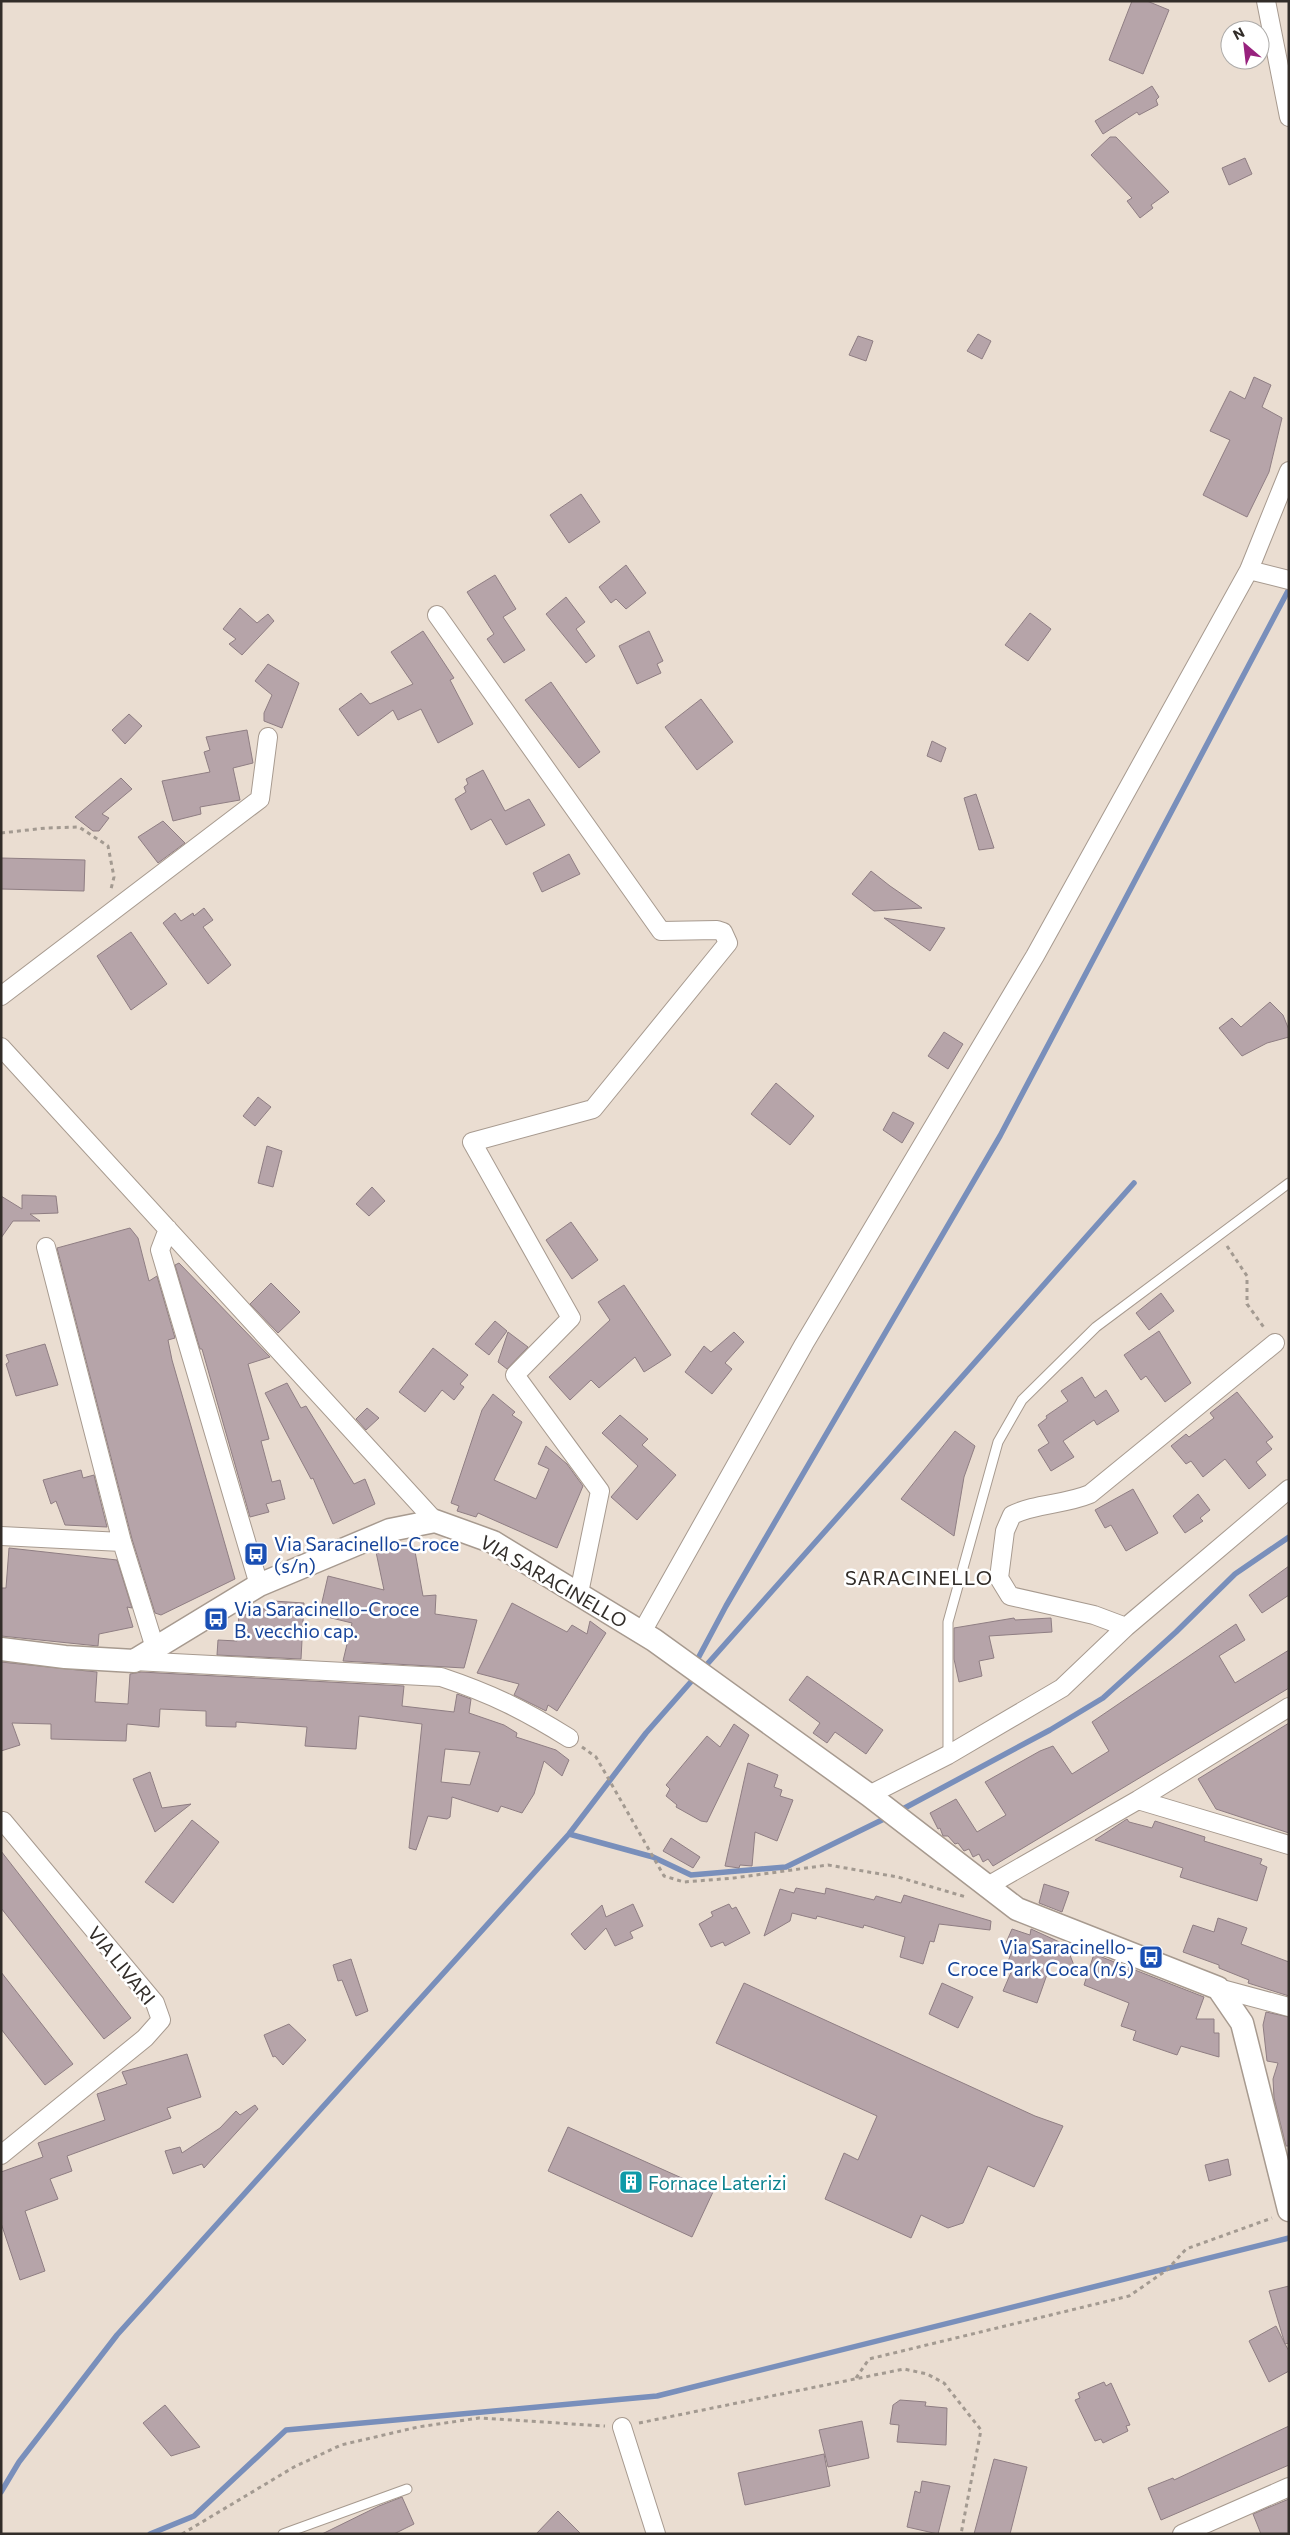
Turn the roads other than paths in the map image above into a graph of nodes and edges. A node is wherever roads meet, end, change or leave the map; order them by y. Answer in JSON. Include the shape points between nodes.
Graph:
{"nodes":[{"id":1,"x":1266,"y":1,"type":"edge"},
{"id":2,"x":1289,"y":117,"type":"edge"},
{"id":3,"x":1289,"y":471,"type":"edge"},
{"id":4,"x":1249,"y":570,"type":"junction"},
{"id":5,"x":1289,"y":580,"type":"edge"},
{"id":6,"x":437,"y":615,"type":"dead end"},
{"id":7,"x":268,"y":737,"type":"dead end"},
{"id":8,"x":1,"y":996,"type":"edge"},
{"id":9,"x":1,"y":1047,"type":"edge"},
{"id":10,"x":1289,"y":1183,"type":"edge"},
{"id":11,"x":168,"y":1229,"type":"junction"},
{"id":12,"x":46,"y":1247,"type":"dead end"},
{"id":13,"x":1275,"y":1343,"type":"road end"},
{"id":14,"x":1289,"y":1489,"type":"edge"},
{"id":15,"x":435,"y":1521,"type":"junction"},
{"id":16,"x":1,"y":1536,"type":"edge"},
{"id":17,"x":122,"y":1542,"type":"junction"},
{"id":18,"x":259,"y":1586,"type":"junction"},
{"id":19,"x":579,"y":1593,"type":"junction"},
{"id":20,"x":1126,"y":1627,"type":"junction"},
{"id":21,"x":648,"y":1636,"type":"junction"},
{"id":22,"x":155,"y":1648,"type":"junction"},
{"id":23,"x":1,"y":1649,"type":"edge"},
{"id":24,"x":134,"y":1661,"type":"junction"},
{"id":25,"x":1289,"y":1707,"type":"edge"},
{"id":26,"x":569,"y":1738,"type":"road end"},
{"id":27,"x":948,"y":1755,"type":"junction"},
{"id":28,"x":873,"y":1799,"type":"junction"},
{"id":29,"x":1138,"y":1800,"type":"junction"},
{"id":30,"x":3,"y":1821,"type":"dead end"},
{"id":31,"x":1289,"y":1845,"type":"edge"},
{"id":32,"x":977,"y":1892,"type":"junction"},
{"id":33,"x":1218,"y":1988,"type":"junction"},
{"id":34,"x":1289,"y":2007,"type":"edge"},
{"id":35,"x":1,"y":2155,"type":"edge"},
{"id":36,"x":1284,"y":2212,"type":"edge"},
{"id":37,"x":622,"y":2427,"type":"dead end"},
{"id":38,"x":1289,"y":2487,"type":"edge"},
{"id":39,"x":407,"y":2489,"type":"dead end"},
{"id":40,"x":283,"y":2534,"type":"edge"},
{"id":41,"x":656,"y":2534,"type":"edge"},
{"id":42,"x":1182,"y":2534,"type":"edge"}],
"edges":[{"from":1,"to":2,"type":"street"},
{"from":3,"to":4,"type":"street"},
{"from":4,"to":5,"type":"street"},
{"from":4,"to":21,"type":"street","via":[[1035,956],[804,1344]]},
{"from":6,"to":19,"type":"street","via":[[660,930],[717,930],[723,932],[728,943],[592,1109],[472,1142],[571,1318],[515,1375],[600,1491]]},
{"from":7,"to":8,"type":"street","via":[[260,799]]},
{"from":9,"to":11,"type":"street"},
{"from":10,"to":27,"type":"lane","via":[[1096,1327],[1022,1400],[998,1442],[948,1622]]},
{"from":11,"to":15,"type":"street"},
{"from":11,"to":18,"type":"street","via":[[160,1250]]},
{"from":12,"to":17,"type":"street"},
{"from":13,"to":20,"type":"street","via":[[1090,1494],[1074,1501],[1024,1509],[1012,1515],[1005,1531],[999,1578],[1010,1596],[1094,1614]]},
{"from":14,"to":20,"type":"street"},
{"from":15,"to":18,"type":"street","via":[[390,1530]]},
{"from":15,"to":19,"type":"street","name":"VIA SARACINELLO","via":[[493,1542]]},
{"from":16,"to":17,"type":"street"},
{"from":17,"to":22,"type":"street"},
{"from":18,"to":22,"type":"street"},
{"from":19,"to":21,"type":"street","name":"VIA SARACINELLO"},
{"from":20,"to":27,"type":"street","via":[[1062,1688]]},
{"from":21,"to":28,"type":"street","name":"VIA SARACINELLO"},
{"from":22,"to":24,"type":"street"},
{"from":23,"to":24,"type":"street"},
{"from":24,"to":26,"type":"street","via":[[442,1677],[521,1708]]},
{"from":25,"to":29,"type":"street"},
{"from":27,"to":28,"type":"street"},
{"from":28,"to":32,"type":"street","name":"VIA SARACINELLO","via":[[914,1831]]},
{"from":29,"to":31,"type":"street"},
{"from":29,"to":32,"type":"street"},
{"from":30,"to":35,"type":"street","name":"VIA LIVARI","via":[[156,2002],[161,2020],[144,2038]]},
{"from":32,"to":33,"type":"street","name":"VIA SARACINELLO"},
{"from":33,"to":34,"type":"street"},
{"from":33,"to":36,"type":"street","via":[[1242,2023],[1273,2148]]},
{"from":37,"to":41,"type":"street"},
{"from":38,"to":42,"type":"street"},
{"from":39,"to":40,"type":"lane"}]}
